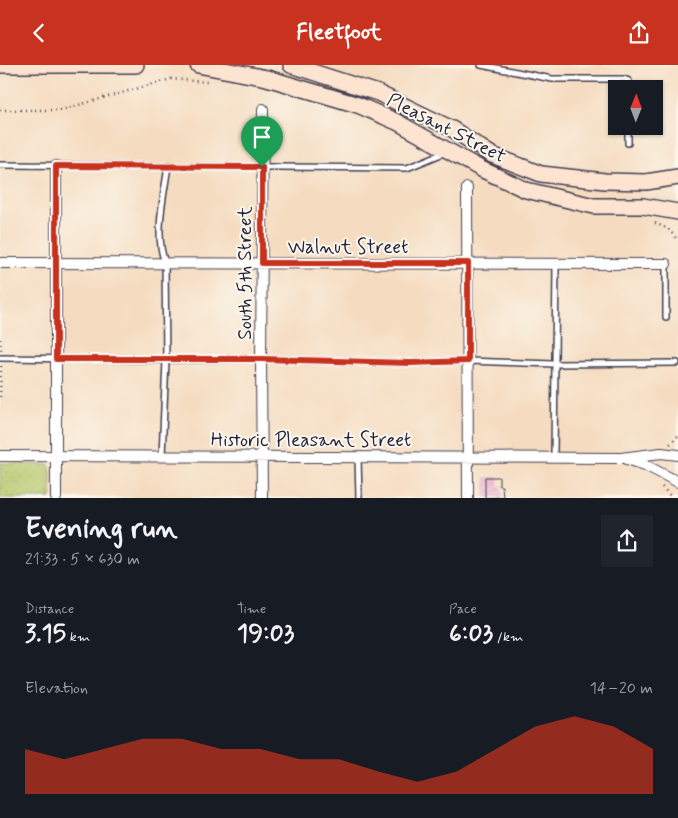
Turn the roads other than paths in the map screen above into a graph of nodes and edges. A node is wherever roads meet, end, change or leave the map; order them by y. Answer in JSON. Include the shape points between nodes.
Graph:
{"nodes":[{"id":1,"x":0,"y":65,"type":"edge"},
{"id":2,"x":136,"y":65,"type":"edge"},
{"id":3,"x":198,"y":65,"type":"edge"},
{"id":4,"x":291,"y":65,"type":"edge"},
{"id":5,"x":480,"y":65,"type":"edge"},
{"id":6,"x":626,"y":80,"type":"edge"},
{"id":7,"x":263,"y":109,"type":"dead end"},
{"id":8,"x":628,"y":135,"type":"edge"},
{"id":9,"x":628,"y":143,"type":"dead end"},
{"id":10,"x":448,"y":151,"type":"junction"},
{"id":11,"x":0,"y":165,"type":"edge"},
{"id":12,"x":56,"y":166,"type":"junction"},
{"id":13,"x":168,"y":166,"type":"junction"},
{"id":14,"x":262,"y":167,"type":"junction"},
{"id":15,"x":678,"y":177,"type":"edge"},
{"id":16,"x":466,"y":188,"type":"dead end"},
{"id":17,"x":678,"y":212,"type":"edge"},
{"id":18,"x":0,"y":263,"type":"edge"},
{"id":19,"x":56,"y":263,"type":"junction"},
{"id":20,"x":165,"y":263,"type":"junction"},
{"id":21,"x":262,"y":263,"type":"junction"},
{"id":22,"x":468,"y":263,"type":"junction"},
{"id":23,"x":556,"y":263,"type":"junction"},
{"id":24,"x":666,"y":263,"type":"joint"},
{"id":25,"x":666,"y":317,"type":"dead end"},
{"id":26,"x":1,"y":358,"type":"edge"},
{"id":27,"x":56,"y":359,"type":"junction"},
{"id":28,"x":261,"y":359,"type":"junction"},
{"id":29,"x":166,"y":360,"type":"junction"},
{"id":30,"x":468,"y":361,"type":"junction"},
{"id":31,"x":677,"y":363,"type":"edge"},
{"id":32,"x":554,"y":364,"type":"junction"},
{"id":33,"x":678,"y":455,"type":"edge"},
{"id":34,"x":0,"y":456,"type":"edge"},
{"id":35,"x":56,"y":456,"type":"junction"},
{"id":36,"x":162,"y":456,"type":"junction"},
{"id":37,"x":262,"y":456,"type":"junction"},
{"id":38,"x":358,"y":456,"type":"junction"},
{"id":39,"x":468,"y":456,"type":"junction"},
{"id":40,"x":554,"y":457,"type":"junction"},
{"id":41,"x":621,"y":457,"type":"junction"},
{"id":42,"x":678,"y":482,"type":"edge"},
{"id":43,"x":56,"y":498,"type":"edge"},
{"id":44,"x":262,"y":498,"type":"edge"},
{"id":45,"x":359,"y":498,"type":"edge"},
{"id":46,"x":468,"y":498,"type":"edge"}],
"edges":[{"from":1,"to":2,"type":"street"},
{"from":3,"to":10,"type":"street","name":"Pleasant Street","via":[[267,78],[358,105],[397,122]]},
{"from":4,"to":15,"type":"street","name":"Pleasant Street","via":[[378,93],[452,129],[492,155],[541,174],[646,182]]},
{"from":5,"to":6,"type":"lane","via":[[552,79]]},
{"from":7,"to":14,"type":"street","name":"South 5th Street"},
{"from":8,"to":9,"type":"lane"},
{"from":10,"to":14,"type":"lane","via":[[407,168]]},
{"from":10,"to":17,"type":"street","name":"Pleasant Street","via":[[526,190],[594,205],[643,206]]},
{"from":11,"to":12,"type":"lane"},
{"from":12,"to":13,"type":"lane"},
{"from":12,"to":19,"type":"street"},
{"from":13,"to":14,"type":"lane"},
{"from":13,"to":20,"type":"lane","via":[[161,224],[161,252]]},
{"from":14,"to":21,"type":"street","name":"South 5th Street"},
{"from":16,"to":22,"type":"street"},
{"from":18,"to":19,"type":"street","name":"Walnut Street"},
{"from":19,"to":20,"type":"street","name":"Walnut Street"},
{"from":19,"to":27,"type":"street"},
{"from":20,"to":21,"type":"street","name":"Walnut Street"},
{"from":20,"to":29,"type":"lane"},
{"from":21,"to":22,"type":"street","name":"Walnut Street"},
{"from":21,"to":28,"type":"street","name":"South 5th Street"},
{"from":22,"to":23,"type":"street","name":"Walnut Street"},
{"from":22,"to":30,"type":"street"},
{"from":23,"to":24,"type":"street","name":"Walnut Street"},
{"from":23,"to":32,"type":"lane"},
{"from":24,"to":25,"type":"lane"},
{"from":26,"to":27,"type":"lane"},
{"from":27,"to":29,"type":"lane"},
{"from":27,"to":35,"type":"street"},
{"from":28,"to":29,"type":"lane"},
{"from":28,"to":30,"type":"lane","via":[[410,363]]},
{"from":28,"to":37,"type":"street","name":"South 5th Street"},
{"from":29,"to":36,"type":"lane"},
{"from":30,"to":32,"type":"lane"},
{"from":30,"to":39,"type":"street"},
{"from":31,"to":32,"type":"lane"},
{"from":32,"to":40,"type":"lane"},
{"from":33,"to":41,"type":"street","name":"Historic Pleasant Street","via":[[661,453]]},
{"from":34,"to":35,"type":"street","name":"Historic Pleasant Street"},
{"from":35,"to":36,"type":"street","name":"Historic Pleasant Street"},
{"from":35,"to":43,"type":"street"},
{"from":36,"to":37,"type":"street","name":"Historic Pleasant Street"},
{"from":37,"to":38,"type":"street","name":"Historic Pleasant Street"},
{"from":37,"to":44,"type":"street","name":"South 5th Street"},
{"from":38,"to":39,"type":"street","name":"Historic Pleasant Street"},
{"from":38,"to":45,"type":"lane"},
{"from":39,"to":40,"type":"street","name":"Historic Pleasant Street"},
{"from":39,"to":46,"type":"street"},
{"from":40,"to":41,"type":"street","name":"Historic Pleasant Street"},
{"from":41,"to":42,"type":"street","name":"Historic Pleasant Street"}]}
